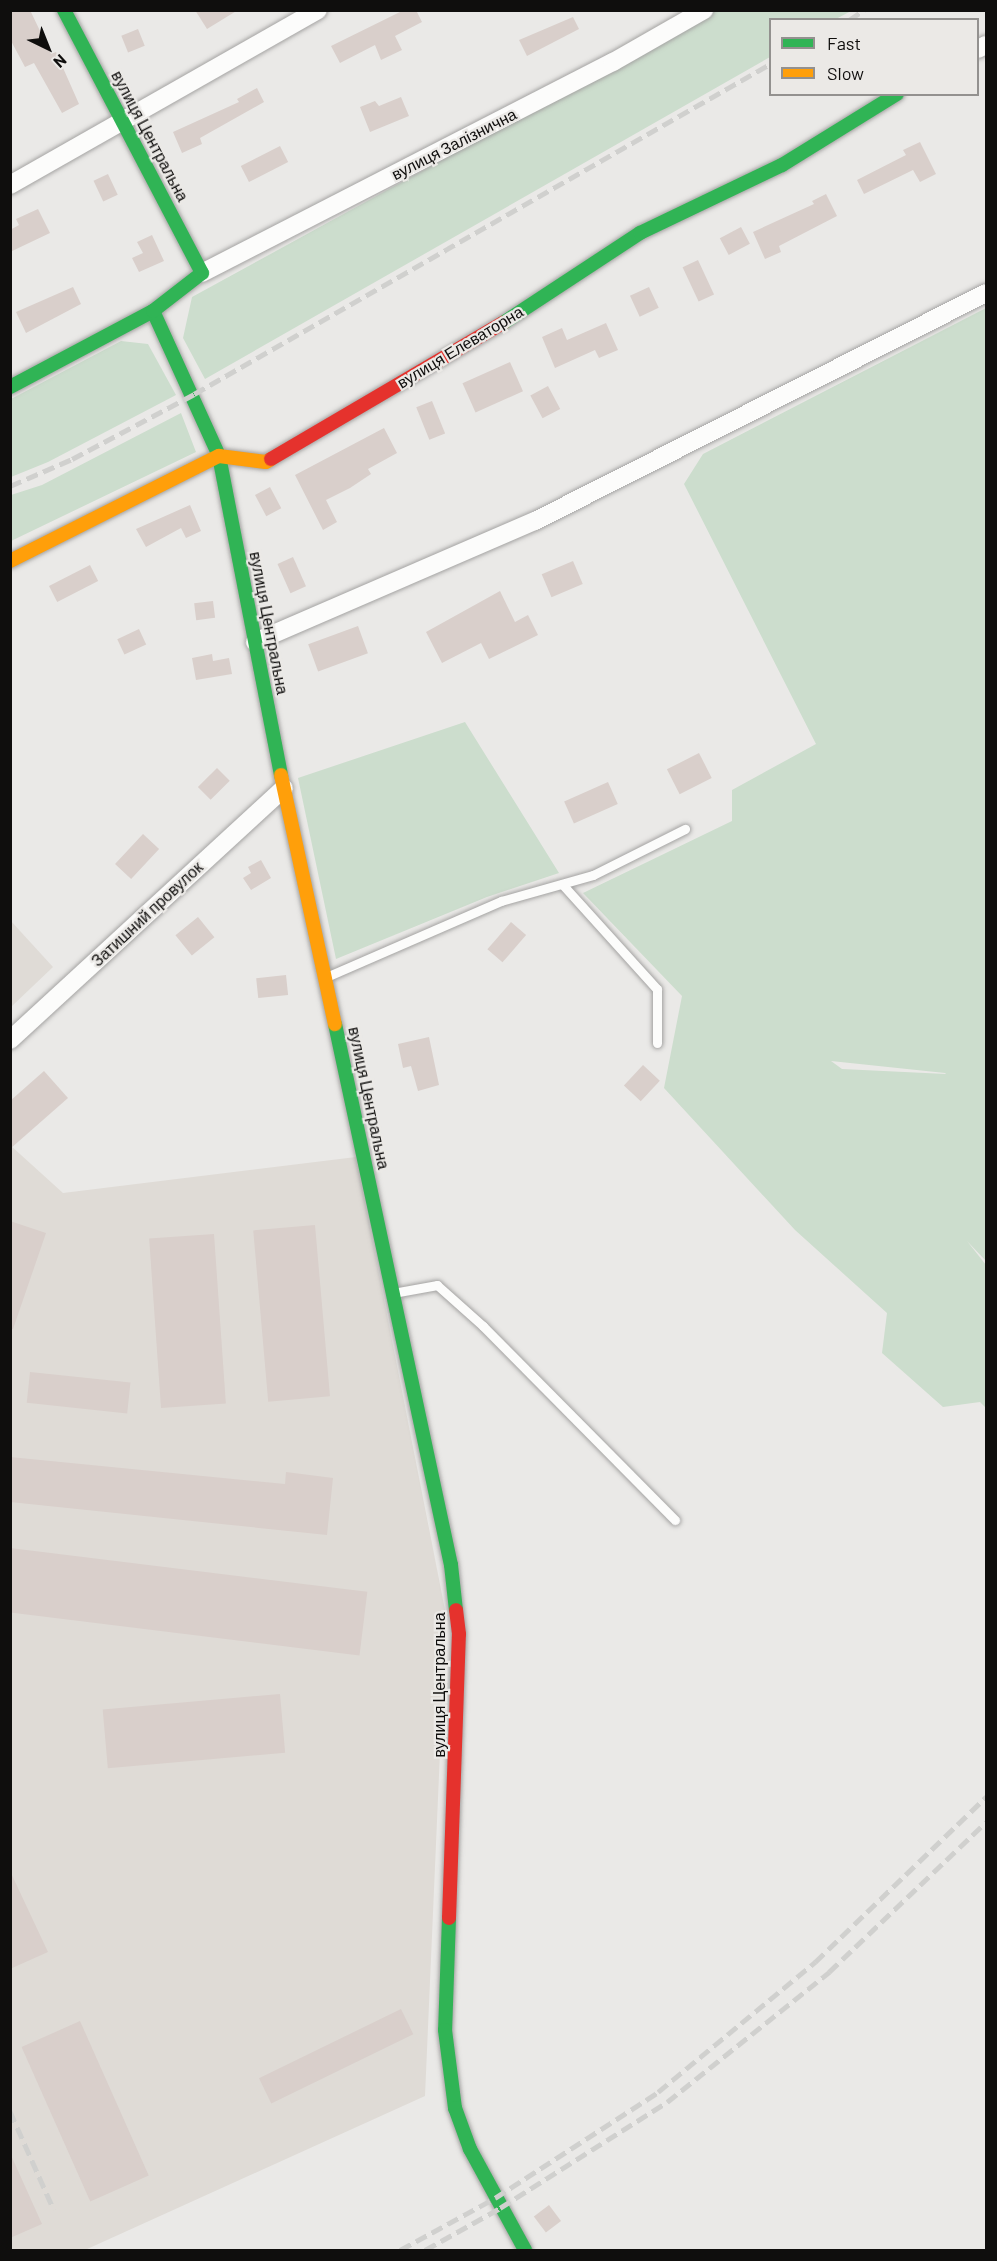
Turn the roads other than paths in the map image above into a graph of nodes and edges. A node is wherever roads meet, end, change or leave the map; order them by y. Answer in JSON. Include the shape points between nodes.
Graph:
{"nodes":[{"id":1,"x":64,"y":10,"type":"edge"},
{"id":2,"x":318,"y":10,"type":"edge"},
{"id":3,"x":704,"y":10,"type":"edge"},
{"id":4,"x":894,"y":96,"type":"edge"},
{"id":5,"x":123,"y":121,"type":"junction"},
{"id":6,"x":10,"y":185,"type":"edge"},
{"id":7,"x":202,"y":273,"type":"junction"},
{"id":8,"x":987,"y":293,"type":"edge"},
{"id":9,"x":153,"y":311,"type":"junction"},
{"id":10,"x":10,"y":387,"type":"edge"},
{"id":11,"x":219,"y":456,"type":"junction"},
{"id":12,"x":10,"y":561,"type":"edge"},
{"id":13,"x":255,"y":642,"type":"junction"},
{"id":14,"x":284,"y":788,"type":"junction"},
{"id":15,"x":686,"y":829,"type":"dead end"},
{"id":16,"x":562,"y":884,"type":"junction"},
{"id":17,"x":326,"y":977,"type":"junction"},
{"id":18,"x":10,"y":1040,"type":"edge"},
{"id":19,"x":657,"y":1043,"type":"dead end"},
{"id":20,"x":393,"y":1293,"type":"junction"},
{"id":21,"x":675,"y":1520,"type":"dead end"},
{"id":22,"x":525,"y":2250,"type":"edge"}],
"edges":[{"from":1,"to":5,"type":"main road","name":"вулиця Центральна"},
{"from":2,"to":5,"type":"street"},
{"from":3,"to":7,"type":"street","name":"вулиця Залізнична","via":[[613,62]]},
{"from":4,"to":11,"type":"main road","name":"вулиця Елеваторна","via":[[782,165],[640,233],[500,325],[266,462]]},
{"from":5,"to":6,"type":"street"},
{"from":5,"to":7,"type":"main road","name":"вулиця Центральна"},
{"from":7,"to":9,"type":"main road"},
{"from":8,"to":13,"type":"street","via":[[535,521]]},
{"from":9,"to":10,"type":"main road"},
{"from":9,"to":11,"type":"main road","name":"вулиця Центральна"},
{"from":11,"to":12,"type":"main road"},
{"from":11,"to":13,"type":"main road","name":"вулиця Центральна"},
{"from":13,"to":14,"type":"main road","name":"вулиця Центральна"},
{"from":14,"to":17,"type":"main road","name":"вулиця Центральна"},
{"from":14,"to":18,"type":"street","name":"Затишний провулок"},
{"from":15,"to":16,"type":"lane","via":[[593,875]]},
{"from":16,"to":17,"type":"lane","via":[[501,901]]},
{"from":16,"to":19,"type":"lane","via":[[657,988]]},
{"from":17,"to":20,"type":"main road","name":"вулиця Центральна"},
{"from":20,"to":21,"type":"lane","via":[[437,1285],[483,1326]]},
{"from":20,"to":22,"type":"main road","name":"вулиця Центральна","via":[[451,1565],[459,1634],[445,2030],[448,2070],[455,2108],[470,2149]]}]}
